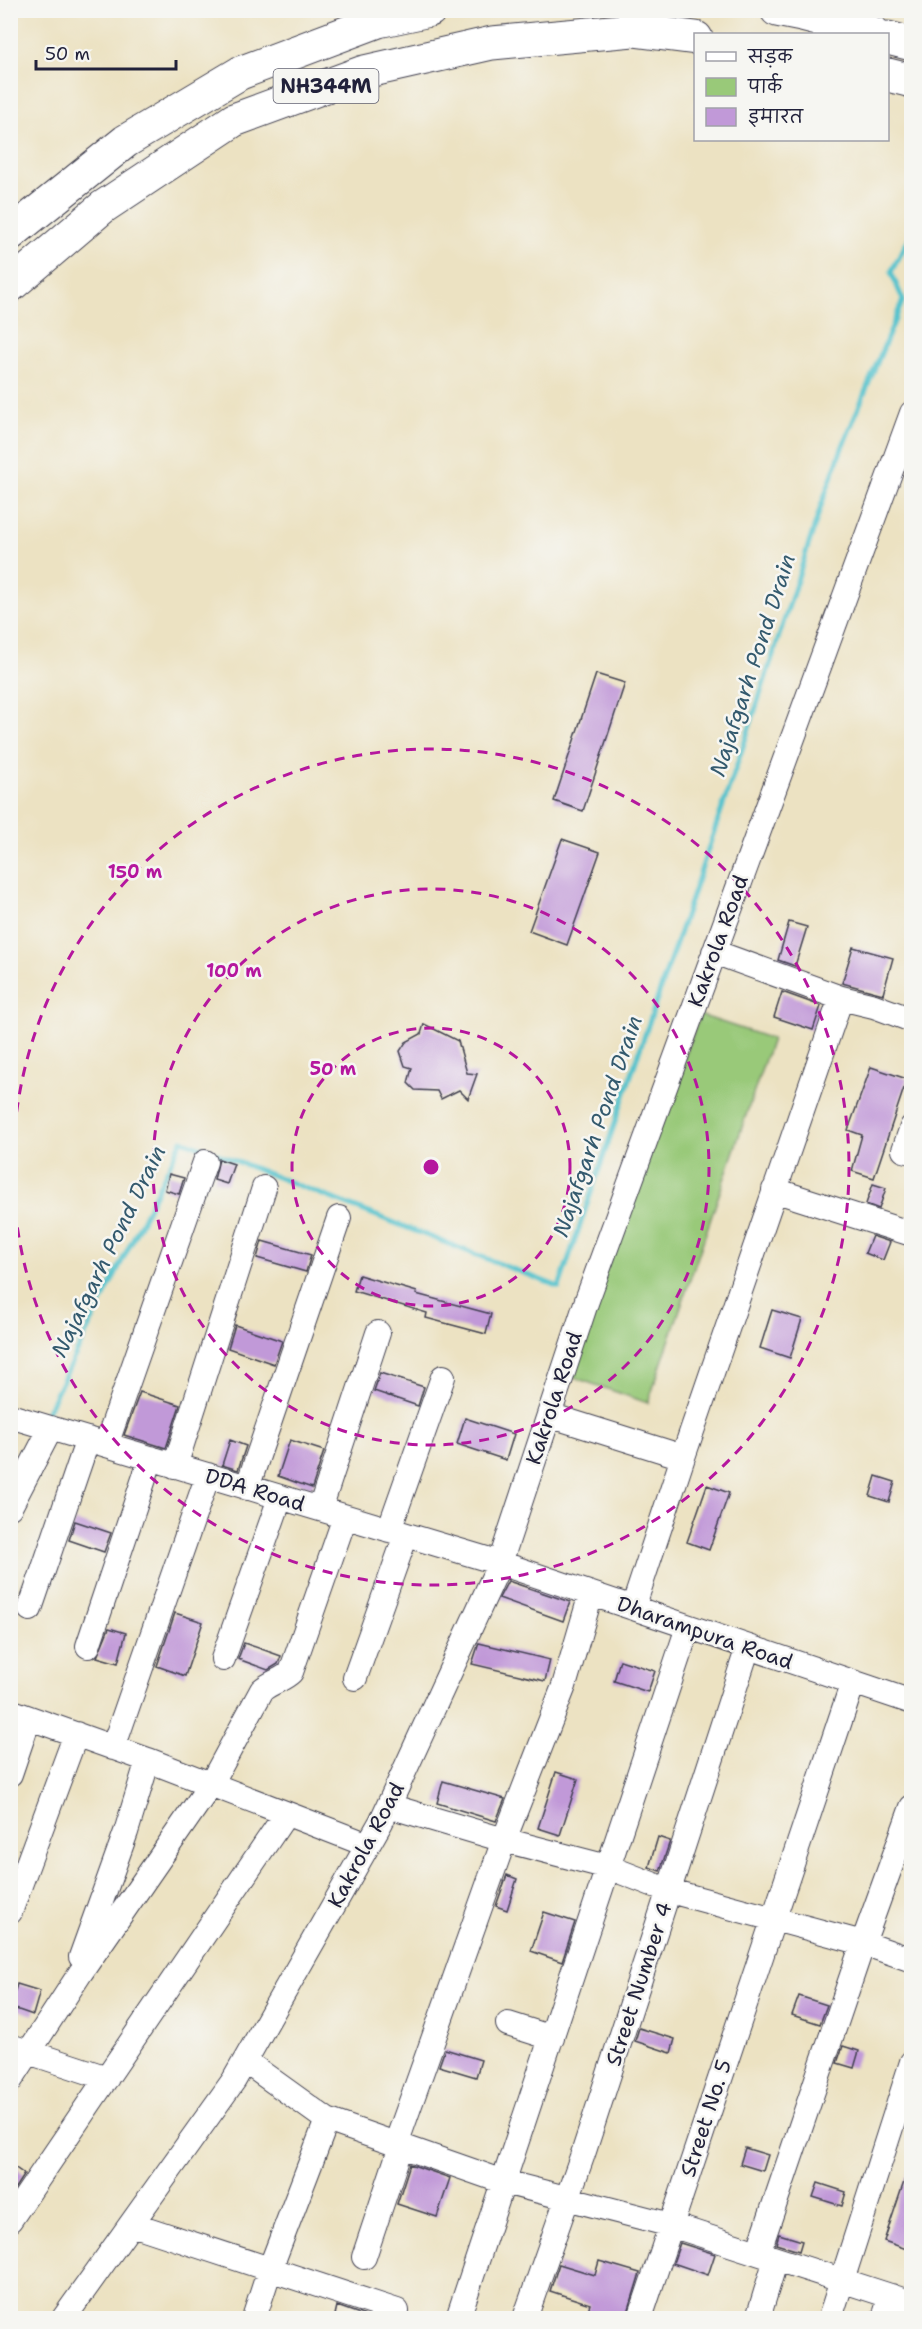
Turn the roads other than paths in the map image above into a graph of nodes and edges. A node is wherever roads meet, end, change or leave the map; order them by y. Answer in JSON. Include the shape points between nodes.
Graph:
{"nodes":[{"id":1,"x":430,"y":10,"type":"edge"},
{"id":2,"x":777,"y":10,"type":"edge"},
{"id":3,"x":871,"y":33,"type":"edge"},
{"id":4,"x":694,"y":38,"type":"edge"},
{"id":5,"x":889,"y":38,"type":"edge"},
{"id":6,"x":912,"y":44,"type":"edge"},
{"id":7,"x":889,"y":75,"type":"edge"},
{"id":8,"x":912,"y":81,"type":"edge"},
{"id":9,"x":10,"y":234,"type":"edge"},
{"id":10,"x":10,"y":286,"type":"edge"},
{"id":11,"x":912,"y":413,"type":"edge"},
{"id":12,"x":714,"y":952,"type":"junction"},
{"id":13,"x":841,"y":998,"type":"junction"},
{"id":14,"x":912,"y":1020,"type":"edge"},
{"id":15,"x":912,"y":1126,"type":"edge"},
{"id":16,"x":912,"y":1152,"type":"edge"},
{"id":17,"x":205,"y":1162,"type":"dead end"},
{"id":18,"x":264,"y":1188,"type":"dead end"},
{"id":19,"x":774,"y":1190,"type":"junction"},
{"id":20,"x":339,"y":1218,"type":"dead end"},
{"id":21,"x":912,"y":1234,"type":"edge"},
{"id":22,"x":378,"y":1333,"type":"dead end"},
{"id":23,"x":443,"y":1377,"type":"dead end"},
{"id":24,"x":549,"y":1415,"type":"junction"},
{"id":25,"x":33,"y":1423,"type":"edge"},
{"id":26,"x":97,"y":1442,"type":"junction"},
{"id":27,"x":683,"y":1457,"type":"junction"},
{"id":28,"x":151,"y":1458,"type":"junction"},
{"id":29,"x":175,"y":1466,"type":"junction"},
{"id":30,"x":208,"y":1475,"type":"junction"},
{"id":31,"x":247,"y":1488,"type":"junction"},
{"id":32,"x":280,"y":1498,"type":"junction"},
{"id":33,"x":10,"y":1507,"type":"edge"},
{"id":34,"x":320,"y":1509,"type":"junction"},
{"id":35,"x":345,"y":1517,"type":"junction"},
{"id":36,"x":398,"y":1533,"type":"junction"},
{"id":37,"x":500,"y":1563,"type":"junction"},
{"id":38,"x":591,"y":1594,"type":"junction"},
{"id":39,"x":633,"y":1608,"type":"junction"},
{"id":40,"x":30,"y":1609,"type":"dead end"},
{"id":41,"x":688,"y":1627,"type":"junction"},
{"id":42,"x":88,"y":1646,"type":"dead end"},
{"id":43,"x":748,"y":1647,"type":"junction"},
{"id":44,"x":223,"y":1659,"type":"dead end"},
{"id":45,"x":355,"y":1678,"type":"dead end"},
{"id":46,"x":853,"y":1682,"type":"junction"},
{"id":47,"x":912,"y":1702,"type":"edge"},
{"id":48,"x":20,"y":1714,"type":"edge"},
{"id":49,"x":76,"y":1734,"type":"junction"},
{"id":50,"x":113,"y":1748,"type":"junction"},
{"id":51,"x":148,"y":1760,"type":"junction"},
{"id":52,"x":10,"y":1774,"type":"edge"},
{"id":53,"x":211,"y":1784,"type":"junction"},
{"id":54,"x":389,"y":1806,"type":"junction"},
{"id":55,"x":912,"y":1807,"type":"edge"},
{"id":56,"x":286,"y":1814,"type":"junction"},
{"id":57,"x":504,"y":1840,"type":"junction"},
{"id":58,"x":368,"y":1845,"type":"junction"},
{"id":59,"x":608,"y":1867,"type":"junction"},
{"id":60,"x":670,"y":1891,"type":"junction"},
{"id":61,"x":10,"y":1912,"type":"edge"},
{"id":62,"x":772,"y":1918,"type":"junction"},
{"id":63,"x":863,"y":1943,"type":"junction"},
{"id":64,"x":912,"y":1960,"type":"edge"},
{"id":65,"x":67,"y":1993,"type":"junction"},
{"id":66,"x":508,"y":2024,"type":"dead end"},
{"id":67,"x":552,"y":2038,"type":"junction"},
{"id":68,"x":20,"y":2049,"type":"edge"},
{"id":69,"x":245,"y":2061,"type":"junction"},
{"id":70,"x":912,"y":2062,"type":"edge"},
{"id":71,"x":107,"y":2078,"type":"junction"},
{"id":72,"x":10,"y":2080,"type":"edge"},
{"id":73,"x":327,"y":2120,"type":"junction"},
{"id":74,"x":399,"y":2145,"type":"junction"},
{"id":75,"x":504,"y":2182,"type":"junction"},
{"id":76,"x":567,"y":2197,"type":"junction"},
{"id":77,"x":10,"y":2220,"type":"edge"},
{"id":78,"x":132,"y":2224,"type":"junction"},
{"id":79,"x":671,"y":2225,"type":"junction"},
{"id":80,"x":767,"y":2256,"type":"junction"},
{"id":81,"x":364,"y":2257,"type":"dead end"},
{"id":82,"x":270,"y":2269,"type":"junction"},
{"id":83,"x":843,"y":2281,"type":"junction"},
{"id":84,"x":896,"y":2306,"type":"edge"},
{"id":85,"x":64,"y":2319,"type":"edge"},
{"id":86,"x":254,"y":2319,"type":"edge"},
{"id":87,"x":394,"y":2319,"type":"edge"},
{"id":88,"x":459,"y":2319,"type":"edge"},
{"id":89,"x":525,"y":2319,"type":"edge"},
{"id":90,"x":640,"y":2319,"type":"edge"},
{"id":91,"x":758,"y":2319,"type":"edge"},
{"id":92,"x":830,"y":2319,"type":"edge"}],
"edges":[{"from":1,"to":9,"type":"highway","number":"NH344M","via":[[378,21],[240,73],[126,141]]},
{"from":2,"to":3,"type":"highway"},
{"from":4,"to":10,"type":"highway","number":"NH344M","via":[[633,30],[492,43],[364,72],[234,120],[104,207]]},
{"from":5,"to":6,"type":"highway"},
{"from":7,"to":8,"type":"highway"},
{"from":11,"to":12,"type":"street","name":"Kakrola Road"},
{"from":12,"to":13,"type":"street"},
{"from":12,"to":24,"type":"street","name":"Kakrola Road"},
{"from":13,"to":14,"type":"street"},
{"from":13,"to":19,"type":"street"},
{"from":15,"to":16,"type":"street","via":[[904,1150]]},
{"from":17,"to":26,"type":"street"},
{"from":18,"to":29,"type":"street"},
{"from":19,"to":21,"type":"street"},
{"from":19,"to":27,"type":"street"},
{"from":20,"to":31,"type":"street"},
{"from":22,"to":34,"type":"street"},
{"from":23,"to":36,"type":"street"},
{"from":24,"to":27,"type":"street"},
{"from":24,"to":37,"type":"street","name":"Kakrola Road"},
{"from":25,"to":26,"type":"street","name":"DDA Road"},
{"from":25,"to":33,"type":"street"},
{"from":26,"to":28,"type":"street","name":"DDA Road"},
{"from":26,"to":40,"type":"street"},
{"from":27,"to":39,"type":"street"},
{"from":28,"to":29,"type":"street","name":"DDA Road"},
{"from":28,"to":42,"type":"street"},
{"from":29,"to":30,"type":"street","name":"DDA Road"},
{"from":30,"to":31,"type":"street","name":"DDA Road"},
{"from":30,"to":50,"type":"street"},
{"from":31,"to":32,"type":"street","name":"DDA Road"},
{"from":32,"to":34,"type":"street","name":"DDA Road"},
{"from":32,"to":44,"type":"street"},
{"from":34,"to":35,"type":"street","name":"DDA Road"},
{"from":35,"to":36,"type":"street","name":"DDA Road"},
{"from":35,"to":53,"type":"street","via":[[291,1672],[262,1690]]},
{"from":36,"to":37,"type":"street","name":"DDA Road"},
{"from":36,"to":45,"type":"street"},
{"from":37,"to":38,"type":"street","name":"Dharampura Road"},
{"from":37,"to":54,"type":"street","name":"Kakrola Road"},
{"from":38,"to":39,"type":"street","name":"Dharampura Road"},
{"from":38,"to":57,"type":"street","via":[[564,1686]]},
{"from":39,"to":41,"type":"street","name":"Dharampura Road"},
{"from":41,"to":43,"type":"street","name":"Dharampura Road"},
{"from":41,"to":59,"type":"street"},
{"from":43,"to":46,"type":"street","name":"Dharampura Road"},
{"from":43,"to":60,"type":"street","name":"Street Number 4"},
{"from":46,"to":47,"type":"street","name":"Dharampura Road"},
{"from":46,"to":62,"type":"street","name":"Street No. 5"},
{"from":48,"to":49,"type":"street"},
{"from":48,"to":52,"type":"street"},
{"from":49,"to":50,"type":"street"},
{"from":49,"to":61,"type":"street"},
{"from":50,"to":51,"type":"street"},
{"from":51,"to":53,"type":"street"},
{"from":51,"to":65,"type":"street"},
{"from":53,"to":56,"type":"street"},
{"from":53,"to":65,"type":"street"},
{"from":54,"to":57,"type":"street"},
{"from":54,"to":58,"type":"street","name":"Kakrola Road"},
{"from":55,"to":63,"type":"street"},
{"from":56,"to":58,"type":"street"},
{"from":56,"to":71,"type":"street"},
{"from":57,"to":59,"type":"street"},
{"from":57,"to":74,"type":"street"},
{"from":58,"to":69,"type":"street","name":"Kakrola Road"},
{"from":59,"to":60,"type":"street"},
{"from":59,"to":67,"type":"street"},
{"from":60,"to":62,"type":"street"},
{"from":60,"to":76,"type":"street","name":"Street Number 4"},
{"from":62,"to":63,"type":"street"},
{"from":62,"to":79,"type":"street","name":"Street No. 5"},
{"from":63,"to":64,"type":"street"},
{"from":63,"to":80,"type":"street"},
{"from":65,"to":68,"type":"street"},
{"from":66,"to":67,"type":"street"},
{"from":67,"to":75,"type":"street"},
{"from":68,"to":71,"type":"street"},
{"from":68,"to":72,"type":"street"},
{"from":69,"to":73,"type":"street"},
{"from":69,"to":78,"type":"street","name":"Kakrola Road"},
{"from":70,"to":83,"type":"street"},
{"from":71,"to":77,"type":"street"},
{"from":73,"to":74,"type":"street"},
{"from":73,"to":82,"type":"street"},
{"from":74,"to":75,"type":"street"},
{"from":74,"to":81,"type":"street"},
{"from":75,"to":76,"type":"street"},
{"from":75,"to":88,"type":"street"},
{"from":76,"to":79,"type":"street"},
{"from":76,"to":89,"type":"street","name":"Street Number 4"},
{"from":78,"to":82,"type":"street"},
{"from":78,"to":85,"type":"street","name":"Kakrola Road"},
{"from":79,"to":80,"type":"street"},
{"from":79,"to":90,"type":"street","name":"Street No. 5"},
{"from":80,"to":83,"type":"street"},
{"from":80,"to":91,"type":"street"},
{"from":82,"to":86,"type":"street"},
{"from":82,"to":87,"type":"street","via":[[397,2311]]},
{"from":83,"to":84,"type":"street"},
{"from":83,"to":92,"type":"street"}]}
